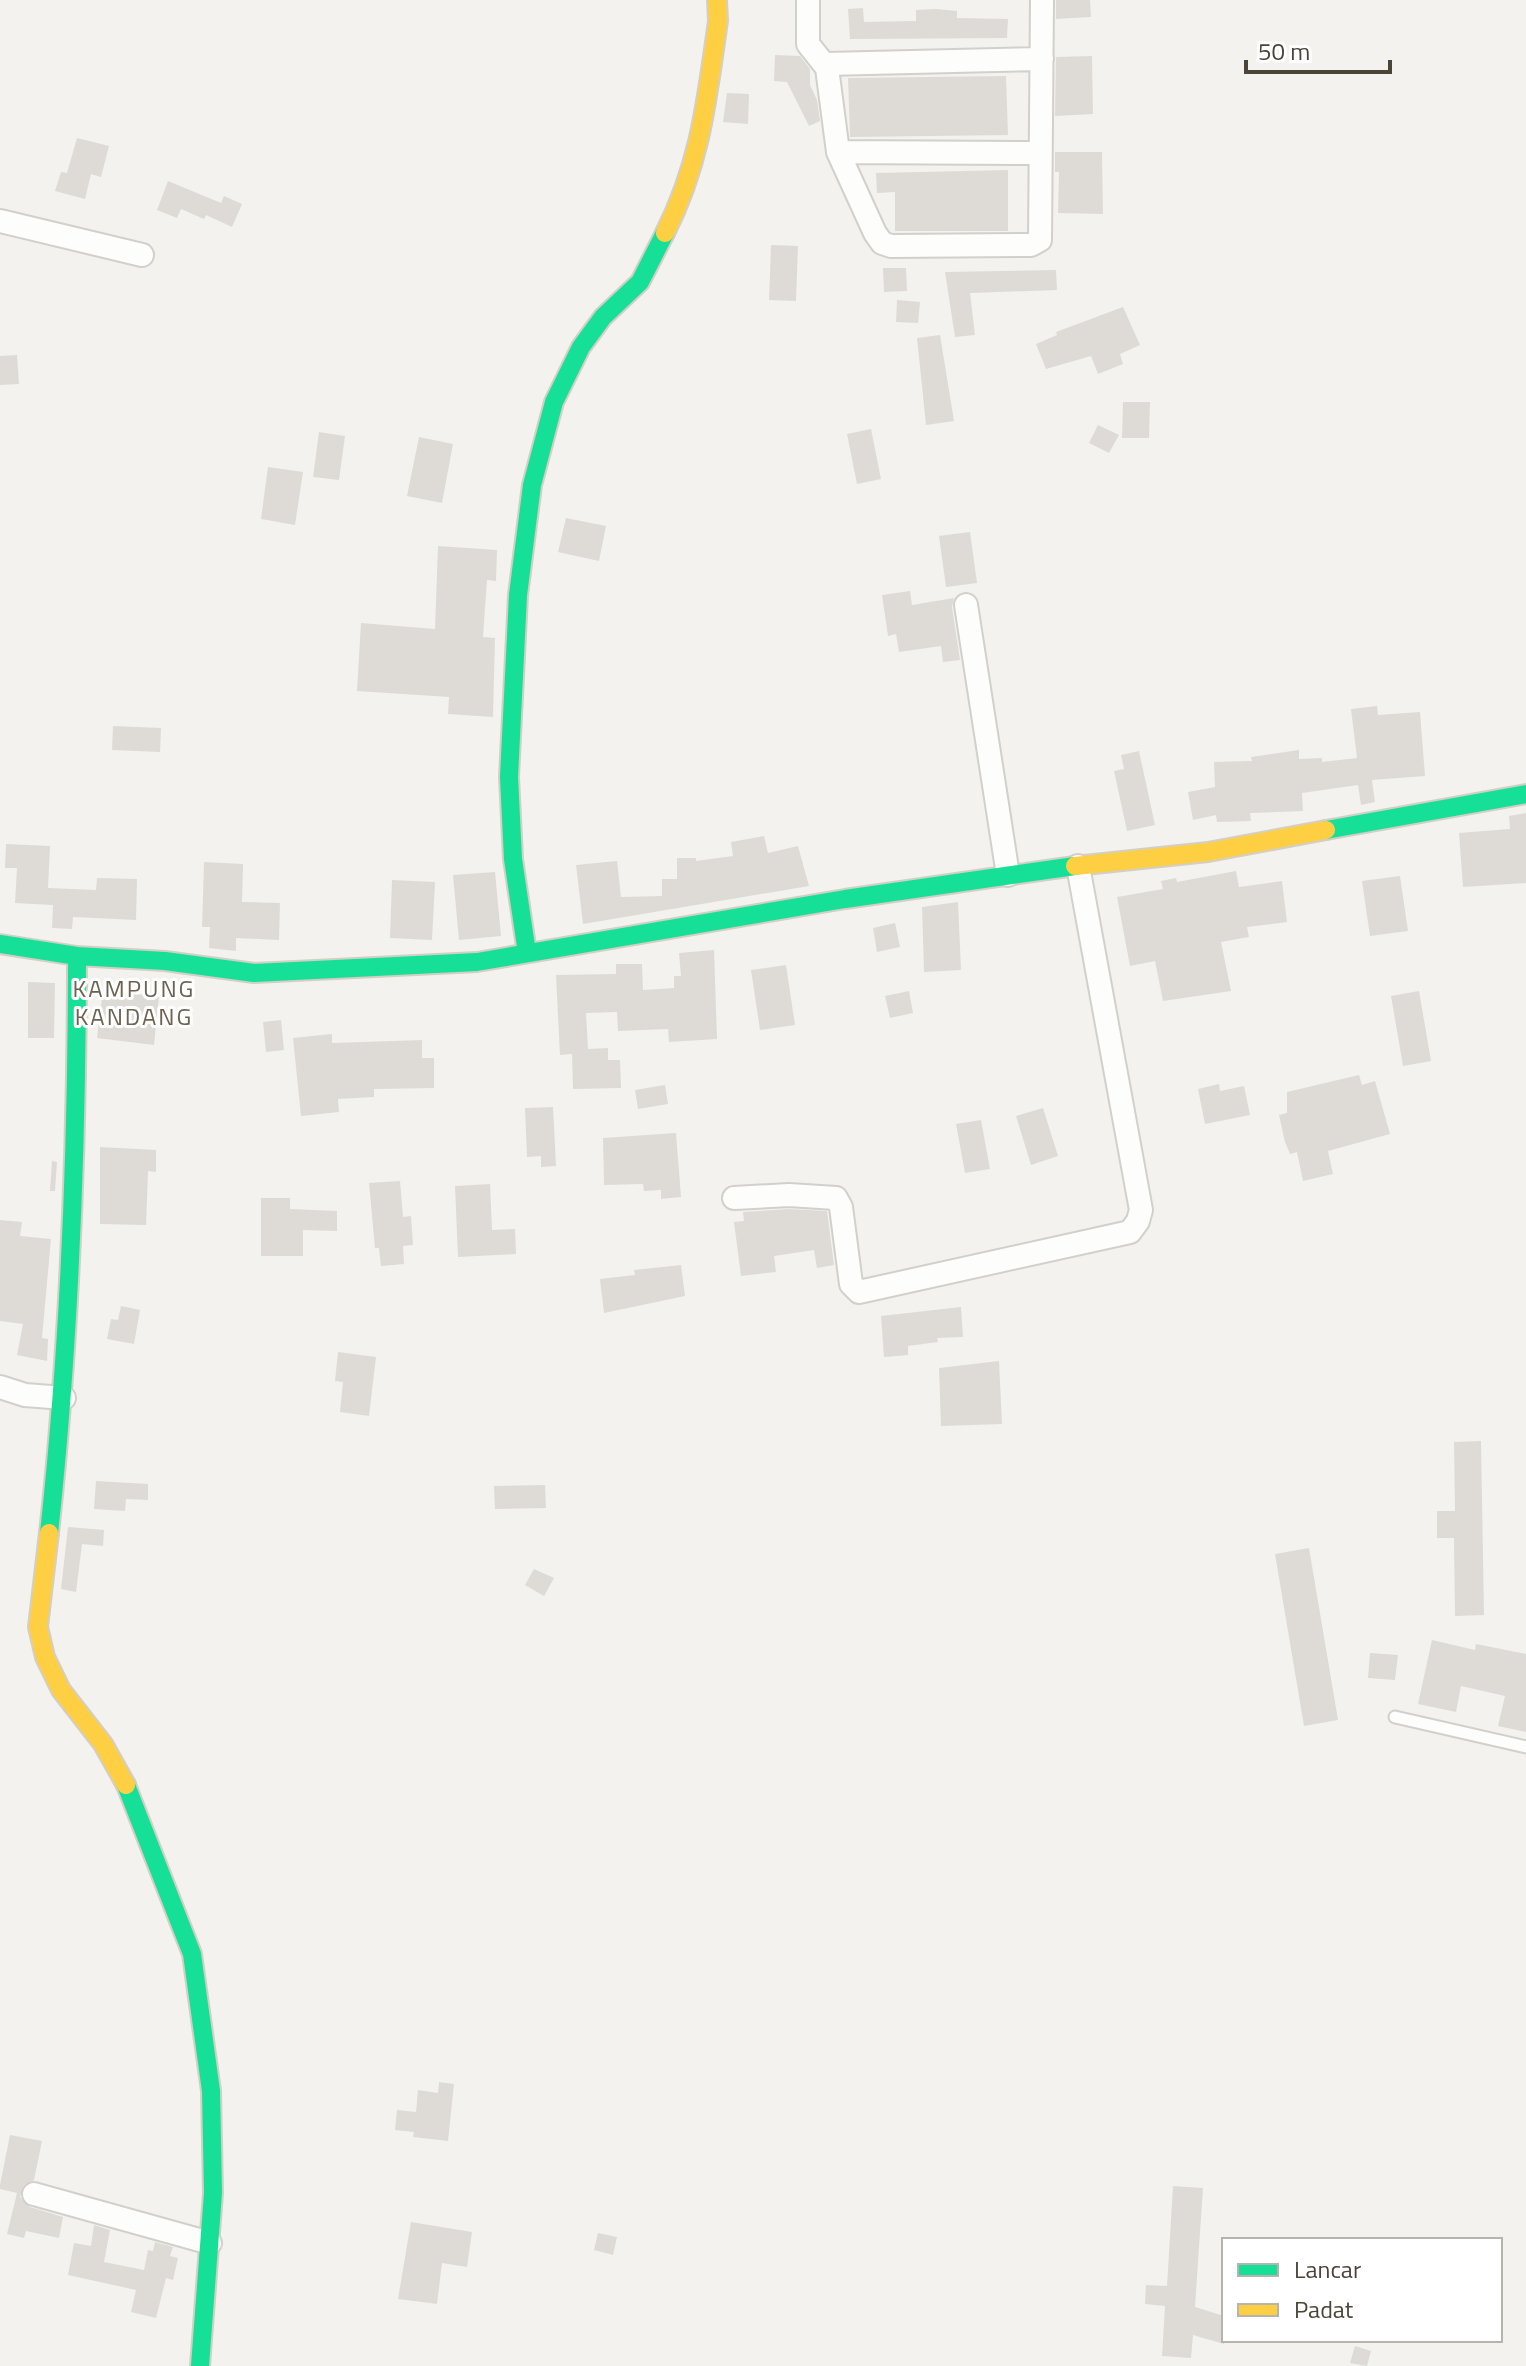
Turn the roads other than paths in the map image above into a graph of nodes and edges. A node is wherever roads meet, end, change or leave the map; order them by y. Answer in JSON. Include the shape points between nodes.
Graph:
{"nodes":[{"id":1,"x":717,"y":0,"type":"edge"},
{"id":2,"x":808,"y":0,"type":"edge"},
{"id":3,"x":1042,"y":0,"type":"edge"},
{"id":4,"x":1042,"y":59,"type":"junction"},
{"id":5,"x":826,"y":64,"type":"junction"},
{"id":6,"x":838,"y":152,"type":"junction"},
{"id":7,"x":1040,"y":153,"type":"junction"},
{"id":8,"x":0,"y":221,"type":"edge"},
{"id":9,"x":142,"y":255,"type":"dead end"},
{"id":10,"x":966,"y":605,"type":"dead end"},
{"id":11,"x":1526,"y":794,"type":"edge"},
{"id":12,"x":1078,"y":866,"type":"junction"},
{"id":13,"x":1008,"y":875,"type":"junction"},
{"id":14,"x":0,"y":944,"type":"edge"},
{"id":15,"x":527,"y":953,"type":"junction"},
{"id":16,"x":77,"y":956,"type":"junction"},
{"id":17,"x":734,"y":1198,"type":"dead end"},
{"id":18,"x":0,"y":1387,"type":"edge"},
{"id":19,"x":64,"y":1398,"type":"junction"},
{"id":20,"x":1395,"y":1717,"type":"dead end"},
{"id":21,"x":1526,"y":1747,"type":"edge"},
{"id":22,"x":34,"y":2194,"type":"dead end"},
{"id":23,"x":210,"y":2243,"type":"junction"},
{"id":24,"x":200,"y":2366,"type":"edge"}],
"edges":[{"from":1,"to":15,"type":"street","via":[[700,146],[680,204],[640,282],[581,347],[554,402],[532,485],[518,595],[509,777],[513,859]]},
{"from":2,"to":5,"type":"street","via":[[808,44]]},
{"from":3,"to":4,"type":"street"},
{"from":4,"to":5,"type":"street"},
{"from":4,"to":7,"type":"street"},
{"from":5,"to":6,"type":"street"},
{"from":6,"to":7,"type":"street"},
{"from":6,"to":7,"type":"street","via":[[875,233],[891,246],[1036,243],[1042,234]]},
{"from":8,"to":9,"type":"street"},
{"from":10,"to":13,"type":"street"},
{"from":11,"to":12,"type":"street","via":[[1208,852]]},
{"from":12,"to":13,"type":"street"},
{"from":12,"to":17,"type":"street","via":[[1141,1210],[1130,1232],[859,1292],[851,1284],[836,1198]]},
{"from":13,"to":15,"type":"street"},
{"from":14,"to":16,"type":"street"},
{"from":15,"to":16,"type":"street","via":[[477,962],[254,973]]},
{"from":16,"to":19,"type":"street","via":[[76,1150]]},
{"from":18,"to":19,"type":"street"},
{"from":19,"to":23,"type":"street","via":[[38,1627],[61,1690],[103,1744],[135,1800],[192,1954],[211,2091]]},
{"from":20,"to":21,"type":"lane"},
{"from":22,"to":23,"type":"street"},
{"from":23,"to":24,"type":"street"}]}
